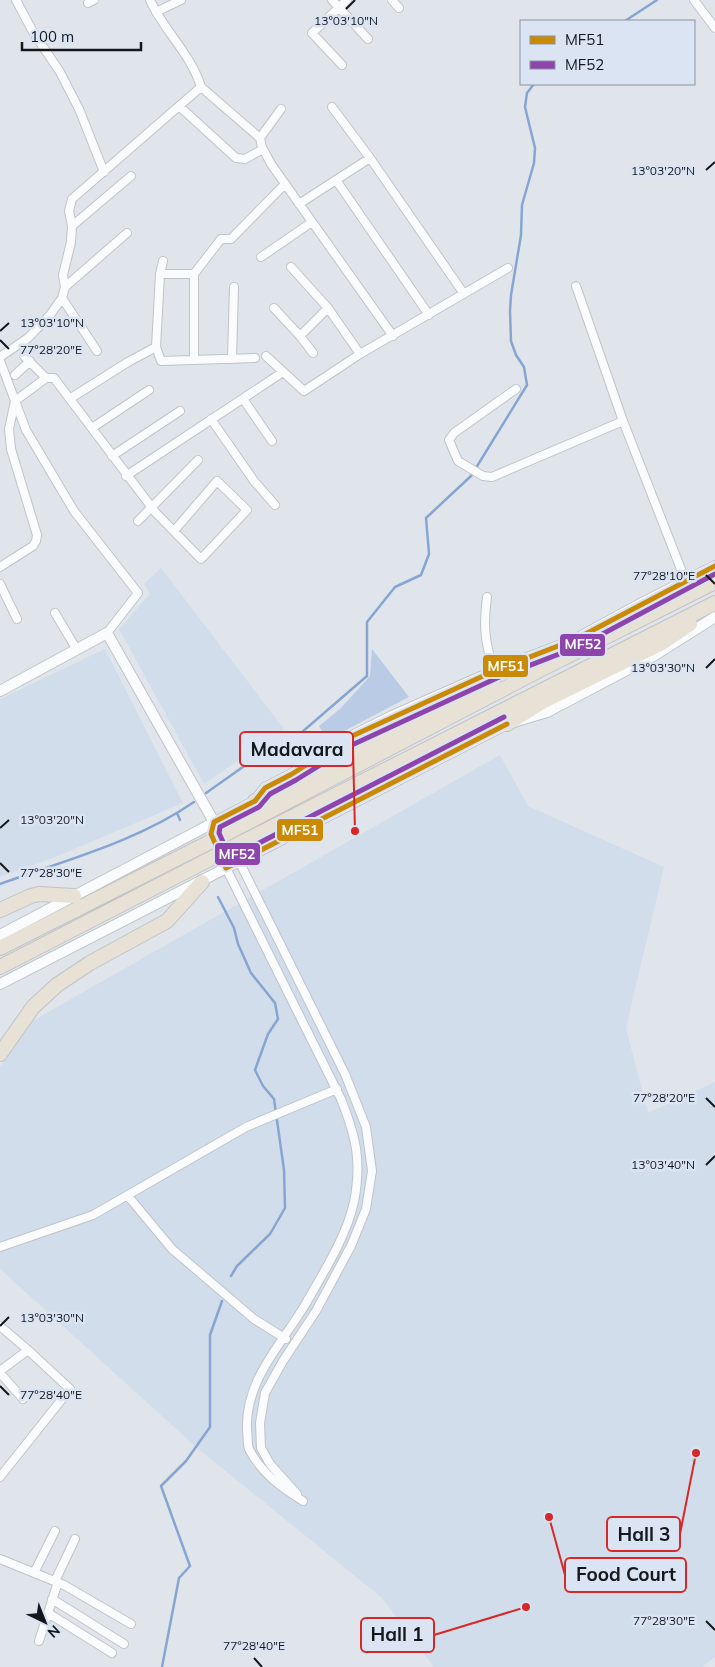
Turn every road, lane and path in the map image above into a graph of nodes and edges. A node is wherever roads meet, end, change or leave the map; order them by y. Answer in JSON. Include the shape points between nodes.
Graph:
{"nodes":[{"id":1,"x":16,"y":0,"type":"edge"},
{"id":2,"x":150,"y":0,"type":"edge"},
{"id":3,"x":181,"y":0,"type":"edge"},
{"id":4,"x":332,"y":0,"type":"edge"},
{"id":5,"x":347,"y":0,"type":"edge"},
{"id":6,"x":392,"y":0,"type":"edge"},
{"id":7,"x":694,"y":0,"type":"edge"},
{"id":8,"x":339,"y":8,"type":"junction"},
{"id":9,"x":399,"y":8,"type":"dead end"},
{"id":10,"x":156,"y":12,"type":"junction"},
{"id":11,"x":715,"y":28,"type":"edge"},
{"id":12,"x":368,"y":39,"type":"dead end"},
{"id":13,"x":342,"y":65,"type":"dead end"},
{"id":14,"x":201,"y":87,"type":"junction"},
{"id":15,"x":179,"y":106,"type":"junction"},
{"id":16,"x":332,"y":107,"type":"dead end"},
{"id":17,"x":281,"y":110,"type":"dead end"},
{"id":18,"x":260,"y":138,"type":"junction"},
{"id":19,"x":263,"y":149,"type":"junction"},
{"id":20,"x":370,"y":158,"type":"junction"},
{"id":21,"x":104,"y":172,"type":"junction"},
{"id":22,"x":130,"y":176,"type":"dead end"},
{"id":23,"x":336,"y":180,"type":"junction"},
{"id":24,"x":285,"y":184,"type":"junction"},
{"id":25,"x":299,"y":204,"type":"junction"},
{"id":26,"x":312,"y":222,"type":"junction"},
{"id":27,"x":72,"y":226,"type":"junction"},
{"id":28,"x":127,"y":233,"type":"dead end"},
{"id":29,"x":261,"y":257,"type":"dead end"},
{"id":30,"x":163,"y":261,"type":"dead end"},
{"id":31,"x":291,"y":267,"type":"dead end"},
{"id":32,"x":508,"y":268,"type":"dead end"},
{"id":33,"x":160,"y":274,"type":"junction"},
{"id":34,"x":194,"y":274,"type":"junction"},
{"id":35,"x":65,"y":286,"type":"junction"},
{"id":36,"x":576,"y":286,"type":"dead end"},
{"id":37,"x":234,"y":287,"type":"dead end"},
{"id":38,"x":464,"y":294,"type":"junction"},
{"id":39,"x":62,"y":298,"type":"junction"},
{"id":40,"x":274,"y":308,"type":"dead end"},
{"id":41,"x":328,"y":308,"type":"junction"},
{"id":42,"x":429,"y":315,"type":"junction"},
{"id":43,"x":300,"y":336,"type":"junction"},
{"id":44,"x":393,"y":336,"type":"junction"},
{"id":45,"x":156,"y":347,"type":"junction"},
{"id":46,"x":97,"y":351,"type":"dead end"},
{"id":47,"x":313,"y":353,"type":"dead end"},
{"id":48,"x":360,"y":354,"type":"junction"},
{"id":49,"x":266,"y":356,"type":"dead end"},
{"id":50,"x":0,"y":357,"type":"edge"},
{"id":51,"x":255,"y":358,"type":"dead end"},
{"id":52,"x":232,"y":359,"type":"junction"},
{"id":53,"x":194,"y":360,"type":"junction"},
{"id":54,"x":0,"y":361,"type":"edge"},
{"id":55,"x":283,"y":372,"type":"junction"},
{"id":56,"x":14,"y":375,"type":"dead end"},
{"id":57,"x":46,"y":378,"type":"junction"},
{"id":58,"x":516,"y":389,"type":"dead end"},
{"id":59,"x":149,"y":390,"type":"dead end"},
{"id":60,"x":70,"y":398,"type":"junction"},
{"id":61,"x":243,"y":399,"type":"junction"},
{"id":62,"x":15,"y":401,"type":"junction"},
{"id":63,"x":180,"y":411,"type":"dead end"},
{"id":64,"x":211,"y":419,"type":"junction"},
{"id":65,"x":623,"y":421,"type":"junction"},
{"id":66,"x":92,"y":428,"type":"junction"},
{"id":67,"x":272,"y":441,"type":"dead end"},
{"id":68,"x":112,"y":456,"type":"junction"},
{"id":69,"x":198,"y":460,"type":"dead end"},
{"id":70,"x":126,"y":476,"type":"junction"},
{"id":71,"x":275,"y":505,"type":"dead end"},
{"id":72,"x":152,"y":508,"type":"junction"},
{"id":73,"x":138,"y":522,"type":"dead end"},
{"id":74,"x":174,"y":531,"type":"junction"},
{"id":75,"x":715,"y":566,"type":"edge"},
{"id":76,"x":0,"y":567,"type":"edge"},
{"id":77,"x":686,"y":582,"type":"junction"},
{"id":78,"x":715,"y":582,"type":"edge"},
{"id":79,"x":0,"y":584,"type":"edge"},
{"id":80,"x":487,"y":597,"type":"dead end"},
{"id":81,"x":715,"y":605,"type":"edge"},
{"id":82,"x":55,"y":612,"type":"dead end"},
{"id":83,"x":715,"y":616,"type":"edge"},
{"id":84,"x":17,"y":619,"type":"dead end"},
{"id":85,"x":107,"y":633,"type":"junction"},
{"id":86,"x":77,"y":650,"type":"junction"},
{"id":87,"x":494,"y":671,"type":"junction"},
{"id":88,"x":536,"y":672,"type":"junction"},
{"id":89,"x":0,"y":691,"type":"edge"},
{"id":90,"x":507,"y":724,"type":"junction"},
{"id":91,"x":255,"y":801,"type":"junction"},
{"id":92,"x":214,"y":822,"type":"junction"},
{"id":93,"x":239,"y":861,"type":"junction"},
{"id":94,"x":226,"y":868,"type":"junction"},
{"id":95,"x":202,"y":882,"type":"junction"},
{"id":96,"x":74,"y":896,"type":"junction"},
{"id":97,"x":0,"y":910,"type":"edge"},
{"id":98,"x":0,"y":935,"type":"edge"},
{"id":99,"x":0,"y":948,"type":"edge"},
{"id":100,"x":0,"y":967,"type":"edge"},
{"id":101,"x":0,"y":984,"type":"edge"},
{"id":102,"x":0,"y":1054,"type":"edge"},
{"id":103,"x":337,"y":1089,"type":"junction"},
{"id":104,"x":128,"y":1196,"type":"junction"},
{"id":105,"x":0,"y":1247,"type":"edge"},
{"id":106,"x":2,"y":1330,"type":"edge"},
{"id":107,"x":283,"y":1337,"type":"junction"},
{"id":108,"x":293,"y":1345,"type":"junction"},
{"id":109,"x":28,"y":1350,"type":"junction"},
{"id":110,"x":0,"y":1372,"type":"edge"},
{"id":111,"x":23,"y":1399,"type":"dead end"},
{"id":112,"x":0,"y":1477,"type":"edge"},
{"id":113,"x":55,"y":1531,"type":"dead end"},
{"id":114,"x":76,"y":1539,"type":"dead end"},
{"id":115,"x":0,"y":1560,"type":"edge"},
{"id":116,"x":34,"y":1573,"type":"junction"},
{"id":117,"x":57,"y":1582,"type":"junction"},
{"id":118,"x":52,"y":1599,"type":"junction"},
{"id":119,"x":48,"y":1613,"type":"junction"},
{"id":120,"x":131,"y":1624,"type":"dead end"},
{"id":121,"x":39,"y":1641,"type":"dead end"},
{"id":122,"x":124,"y":1644,"type":"dead end"},
{"id":123,"x":112,"y":1653,"type":"dead end"}],
"edges":[{"from":1,"to":21,"type":"street","via":[[79,109]]},
{"from":2,"to":10,"type":"street"},
{"from":3,"to":10,"type":"street"},
{"from":4,"to":8,"type":"street"},
{"from":5,"to":8,"type":"street"},
{"from":6,"to":9,"type":"street"},
{"from":7,"to":11,"type":"street"},
{"from":8,"to":12,"type":"street"},
{"from":8,"to":13,"type":"street","via":[[312,32]]},
{"from":10,"to":14,"type":"street","via":[[187,56]]},
{"from":14,"to":15,"type":"street"},
{"from":14,"to":18,"type":"street"},
{"from":15,"to":19,"type":"street","via":[[236,158],[245,159]]},
{"from":15,"to":21,"type":"street"},
{"from":16,"to":20,"type":"street"},
{"from":17,"to":18,"type":"street"},
{"from":18,"to":19,"type":"street"},
{"from":19,"to":24,"type":"street"},
{"from":20,"to":23,"type":"street"},
{"from":20,"to":38,"type":"street"},
{"from":21,"to":27,"type":"street","via":[[72,199],[68,211]]},
{"from":22,"to":27,"type":"street"},
{"from":23,"to":25,"type":"street"},
{"from":23,"to":42,"type":"street"},
{"from":24,"to":25,"type":"street"},
{"from":24,"to":34,"type":"street","via":[[231,239],[221,238]]},
{"from":25,"to":26,"type":"street"},
{"from":26,"to":29,"type":"street"},
{"from":26,"to":44,"type":"street"},
{"from":27,"to":35,"type":"street","via":[[63,275]]},
{"from":28,"to":35,"type":"street"},
{"from":30,"to":33,"type":"street"},
{"from":31,"to":41,"type":"street"},
{"from":32,"to":38,"type":"street"},
{"from":33,"to":34,"type":"street"},
{"from":33,"to":45,"type":"street"},
{"from":34,"to":53,"type":"street"},
{"from":35,"to":39,"type":"street"},
{"from":36,"to":65,"type":"street"},
{"from":37,"to":52,"type":"street"},
{"from":38,"to":42,"type":"street"},
{"from":39,"to":46,"type":"street"},
{"from":39,"to":50,"type":"street","via":[[28,338]]},
{"from":40,"to":43,"type":"street"},
{"from":41,"to":43,"type":"street"},
{"from":41,"to":48,"type":"street"},
{"from":42,"to":44,"type":"street"},
{"from":43,"to":47,"type":"street"},
{"from":44,"to":48,"type":"street"},
{"from":45,"to":53,"type":"street","via":[[161,361]]},
{"from":45,"to":60,"type":"street"},
{"from":48,"to":55,"type":"street","via":[[304,391]]},
{"from":49,"to":55,"type":"street"},
{"from":51,"to":52,"type":"street"},
{"from":52,"to":53,"type":"street"},
{"from":54,"to":62,"type":"street"},
{"from":55,"to":61,"type":"street"},
{"from":56,"to":57,"type":"street","via":[[27,359]]},
{"from":57,"to":60,"type":"street","via":[[54,378]]},
{"from":57,"to":62,"type":"street"},
{"from":58,"to":65,"type":"street","via":[[454,433],[449,440],[458,460],[483,476],[492,477]]},
{"from":59,"to":66,"type":"street"},
{"from":60,"to":66,"type":"street"},
{"from":61,"to":64,"type":"street"},
{"from":61,"to":67,"type":"street"},
{"from":62,"to":76,"type":"street","via":[[9,429],[11,449],[37,535],[32,546]]},
{"from":62,"to":85,"type":"street","via":[[26,430],[74,511],[138,593]]},
{"from":63,"to":68,"type":"street"},
{"from":64,"to":70,"type":"street"},
{"from":64,"to":71,"type":"street","via":[[254,481]]},
{"from":65,"to":77,"type":"street"},
{"from":66,"to":68,"type":"street"},
{"from":68,"to":70,"type":"street"},
{"from":69,"to":72,"type":"street"},
{"from":70,"to":72,"type":"street"},
{"from":72,"to":73,"type":"street"},
{"from":72,"to":74,"type":"street"},
{"from":74,"to":74,"type":"street","via":[[217,481],[247,510],[202,559]]},
{"from":75,"to":77,"type":"street"},
{"from":77,"to":87,"type":"street","via":[[576,639]]},
{"from":78,"to":88,"type":"highway"},
{"from":79,"to":84,"type":"street"},
{"from":80,"to":87,"type":"street","via":[[484,623]]},
{"from":81,"to":90,"type":"highway","via":[[662,643],[542,702]]},
{"from":81,"to":100,"type":"highway","bridge":true},
{"from":82,"to":86,"type":"street"},
{"from":83,"to":90,"type":"street","via":[[655,655],[547,712]]},
{"from":85,"to":86,"type":"street"},
{"from":85,"to":92,"type":"street"},
{"from":86,"to":89,"type":"street"},
{"from":87,"to":91,"type":"street","via":[[350,737],[265,788]]},
{"from":88,"to":91,"type":"highway","via":[[455,701],[267,800]]},
{"from":88,"to":99,"type":"highway","bridge":true},
{"from":90,"to":93,"type":"street"},
{"from":91,"to":92,"type":"street"},
{"from":92,"to":93,"type":"street","via":[[223,828]]},
{"from":92,"to":94,"type":"street","via":[[211,834]]},
{"from":92,"to":96,"type":"street"},
{"from":93,"to":94,"type":"street"},
{"from":93,"to":108,"type":"street","via":[[347,1079],[366,1128],[372,1171],[366,1209],[351,1246],[316,1312]]},
{"from":94,"to":95,"type":"street"},
{"from":94,"to":103,"type":"street"},
{"from":95,"to":101,"type":"street"},
{"from":95,"to":102,"type":"highway","via":[[167,921],[57,985],[33,1007]]},
{"from":96,"to":97,"type":"highway","via":[[39,894]]},
{"from":96,"to":98,"type":"street"},
{"from":103,"to":104,"type":"street","via":[[237,1132]]},
{"from":103,"to":107,"type":"street","via":[[354,1132],[359,1169],[354,1204],[340,1240]]},
{"from":104,"to":105,"type":"street","via":[[93,1215]]},
{"from":104,"to":107,"type":"street","via":[[172,1249],[254,1319]]},
{"from":106,"to":109,"type":"street"},
{"from":107,"to":108,"type":"street"},
{"from":107,"to":108,"type":"street","via":[[254,1386],[247,1421],[248,1447],[262,1469],[282,1488],[303,1501],[270,1464],[261,1448],[260,1423],[265,1393]]},
{"from":109,"to":110,"type":"street"},
{"from":109,"to":112,"type":"street","via":[[70,1389]]},
{"from":110,"to":111,"type":"street"},
{"from":113,"to":116,"type":"street"},
{"from":114,"to":117,"type":"street"},
{"from":115,"to":116,"type":"street"},
{"from":116,"to":117,"type":"street"},
{"from":117,"to":118,"type":"street"},
{"from":117,"to":120,"type":"street"},
{"from":118,"to":119,"type":"street"},
{"from":118,"to":122,"type":"street"},
{"from":119,"to":121,"type":"street"},
{"from":119,"to":123,"type":"street"}]}
